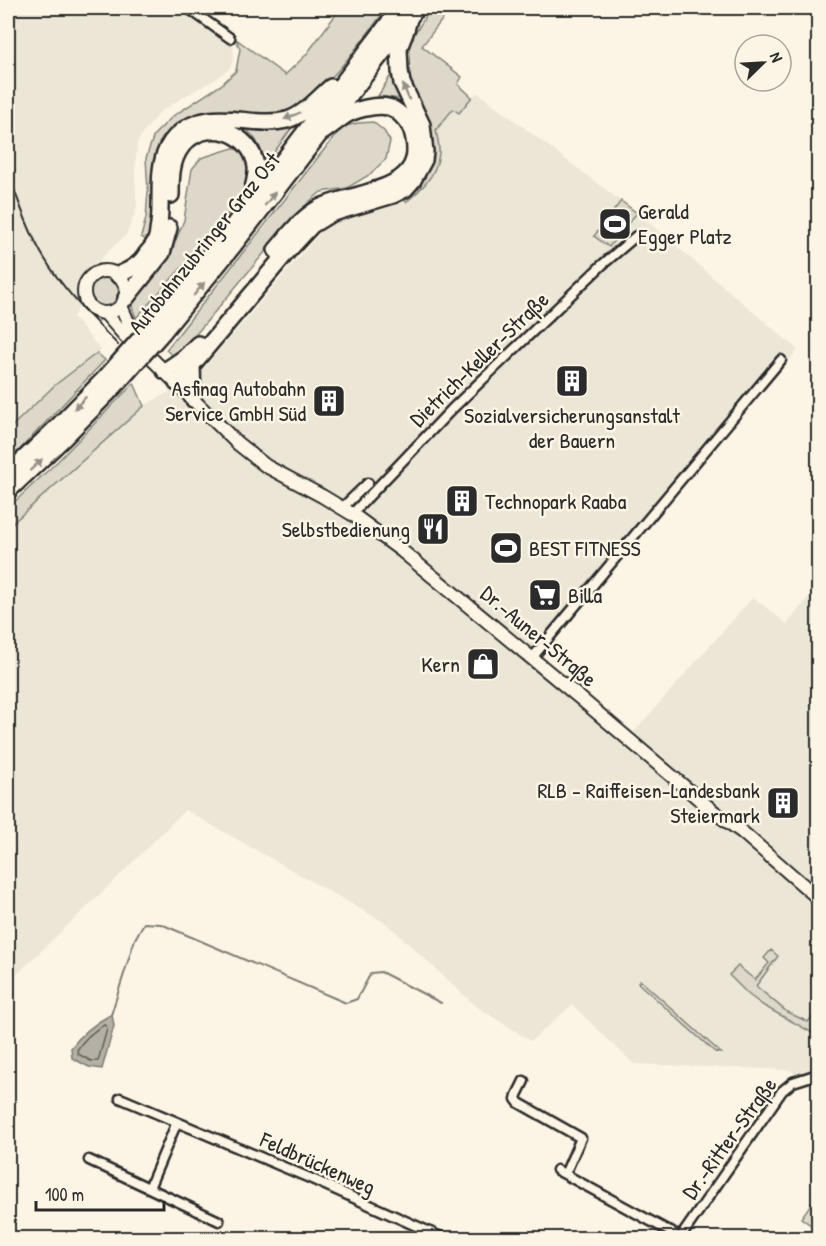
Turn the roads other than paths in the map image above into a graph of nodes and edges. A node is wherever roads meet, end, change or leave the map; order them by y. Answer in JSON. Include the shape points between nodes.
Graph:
{"nodes":[{"id":1,"x":188,"y":8,"type":"edge"},
{"id":2,"x":409,"y":10,"type":"edge"},
{"id":3,"x":230,"y":38,"type":"dead end"},
{"id":4,"x":354,"y":68,"type":"junction"},
{"id":5,"x":321,"y":133,"type":"junction"},
{"id":6,"x":250,"y":204,"type":"junction"},
{"id":7,"x":636,"y":236,"type":"dead end"},
{"id":8,"x":118,"y":275,"type":"junction"},
{"id":9,"x":123,"y":302,"type":"junction"},
{"id":10,"x":105,"y":313,"type":"junction"},
{"id":11,"x":158,"y":327,"type":"junction"},
{"id":12,"x":153,"y":360,"type":"dead end"},
{"id":13,"x":781,"y":360,"type":"dead end"},
{"id":14,"x":192,"y":365,"type":"junction"},
{"id":15,"x":165,"y":371,"type":"junction"},
{"id":16,"x":111,"y":382,"type":"junction"},
{"id":17,"x":177,"y":383,"type":"junction"},
{"id":18,"x":193,"y":399,"type":"junction"},
{"id":19,"x":8,"y":474,"type":"edge"},
{"id":20,"x":368,"y":483,"type":"dead end"},
{"id":21,"x":8,"y":491,"type":"edge"},
{"id":22,"x":347,"y":511,"type":"junction"},
{"id":23,"x":532,"y":658,"type":"junction"},
{"id":24,"x":819,"y":898,"type":"edge"},
{"id":25,"x":819,"y":1074,"type":"edge"},
{"id":26,"x":524,"y":1081,"type":"dead end"},
{"id":27,"x":120,"y":1098,"type":"dead end"},
{"id":28,"x":177,"y":1122,"type":"junction"},
{"id":29,"x":89,"y":1160,"type":"dead end"},
{"id":30,"x":149,"y":1188,"type":"junction"},
{"id":31,"x":219,"y":1221,"type":"dead end"},
{"id":32,"x":680,"y":1238,"type":"edge"},
{"id":33,"x":443,"y":1239,"type":"edge"}],
"edges":[{"from":1,"to":3,"type":"street"},
{"from":2,"to":4,"type":"highway","name":"Autobahnzubringer Graz Ost"},
{"from":2,"to":5,"type":"highway","name":"Autobahnzubringer Graz Ost"},
{"from":14,"to":2,"type":"highway","one_way":true,"via":[[312,225],[330,214],[393,195],[413,180],[425,152],[422,125],[400,71],[399,48]]},
{"from":4,"to":6,"type":"highway","name":"Autobahnzubringer Graz Ost"},
{"from":4,"to":8,"type":"highway","one_way":true,"via":[[290,119],[206,120],[176,136],[165,152],[160,171],[161,209],[155,242],[137,266]]},
{"from":11,"to":5,"type":"highway","name":"Autobahnzubringer Graz Ost","one_way":true,"via":[[234,245]]},
{"from":5,"to":15,"type":"highway","via":[[344,116],[388,107],[410,127],[415,156],[408,171],[388,186],[333,202],[305,218],[195,348]]},
{"from":6,"to":9,"type":"highway","via":[[256,166],[243,140],[220,130],[190,138],[177,155],[171,176],[169,224],[162,253]]},
{"from":6,"to":11,"type":"highway","name":"Autobahnzubringer Graz Ost"},
{"from":7,"to":22,"type":"street","name":"Dietrich-Keller-Straße"},
{"from":8,"to":9,"type":"main road","via":[[126,287]]},
{"from":8,"to":10,"type":"main road","via":[[107,271],[92,274],[84,288],[92,309]]},
{"from":9,"to":10,"type":"main road","via":[[114,312]]},
{"from":9,"to":10,"type":"main road","via":[[129,334]]},
{"from":11,"to":16,"type":"highway","name":"Autobahnzubringer Graz Ost","bridge":true},
{"from":12,"to":15,"type":"main road","name":"Dr.-Auner-Straße"},
{"from":13,"to":23,"type":"street"},
{"from":14,"to":17,"type":"highway"},
{"from":14,"to":18,"type":"highway"},
{"from":15,"to":17,"type":"main road","name":"Dr.-Auner-Straße"},
{"from":16,"to":19,"type":"highway","name":"Autobahnzubringer Graz Ost","one_way":true},
{"from":21,"to":16,"type":"highway","name":"Autobahnzubringer Graz Ost","one_way":true,"via":[[64,438]]},
{"from":17,"to":18,"type":"main road","name":"Dr.-Auner-Straße"},
{"from":18,"to":22,"type":"main road","name":"Dr.-Auner-Straße","via":[[266,466]]},
{"from":20,"to":22,"type":"street"},
{"from":22,"to":23,"type":"main road","name":"Dr.-Auner-Straße","via":[[429,572]]},
{"from":23,"to":24,"type":"main road","name":"Dr.-Auner-Straße"},
{"from":25,"to":32,"type":"street","name":"Dr.-Ritter-Straße","via":[[793,1082],[782,1091]]},
{"from":26,"to":32,"type":"street","via":[[516,1099],[519,1103],[581,1138],[561,1172]]},
{"from":27,"to":28,"type":"street","name":"Feldbrückenweg"},
{"from":28,"to":30,"type":"street"},
{"from":28,"to":33,"type":"street","name":"Feldbrückenweg"},
{"from":29,"to":30,"type":"street"},
{"from":30,"to":31,"type":"street"}]}
